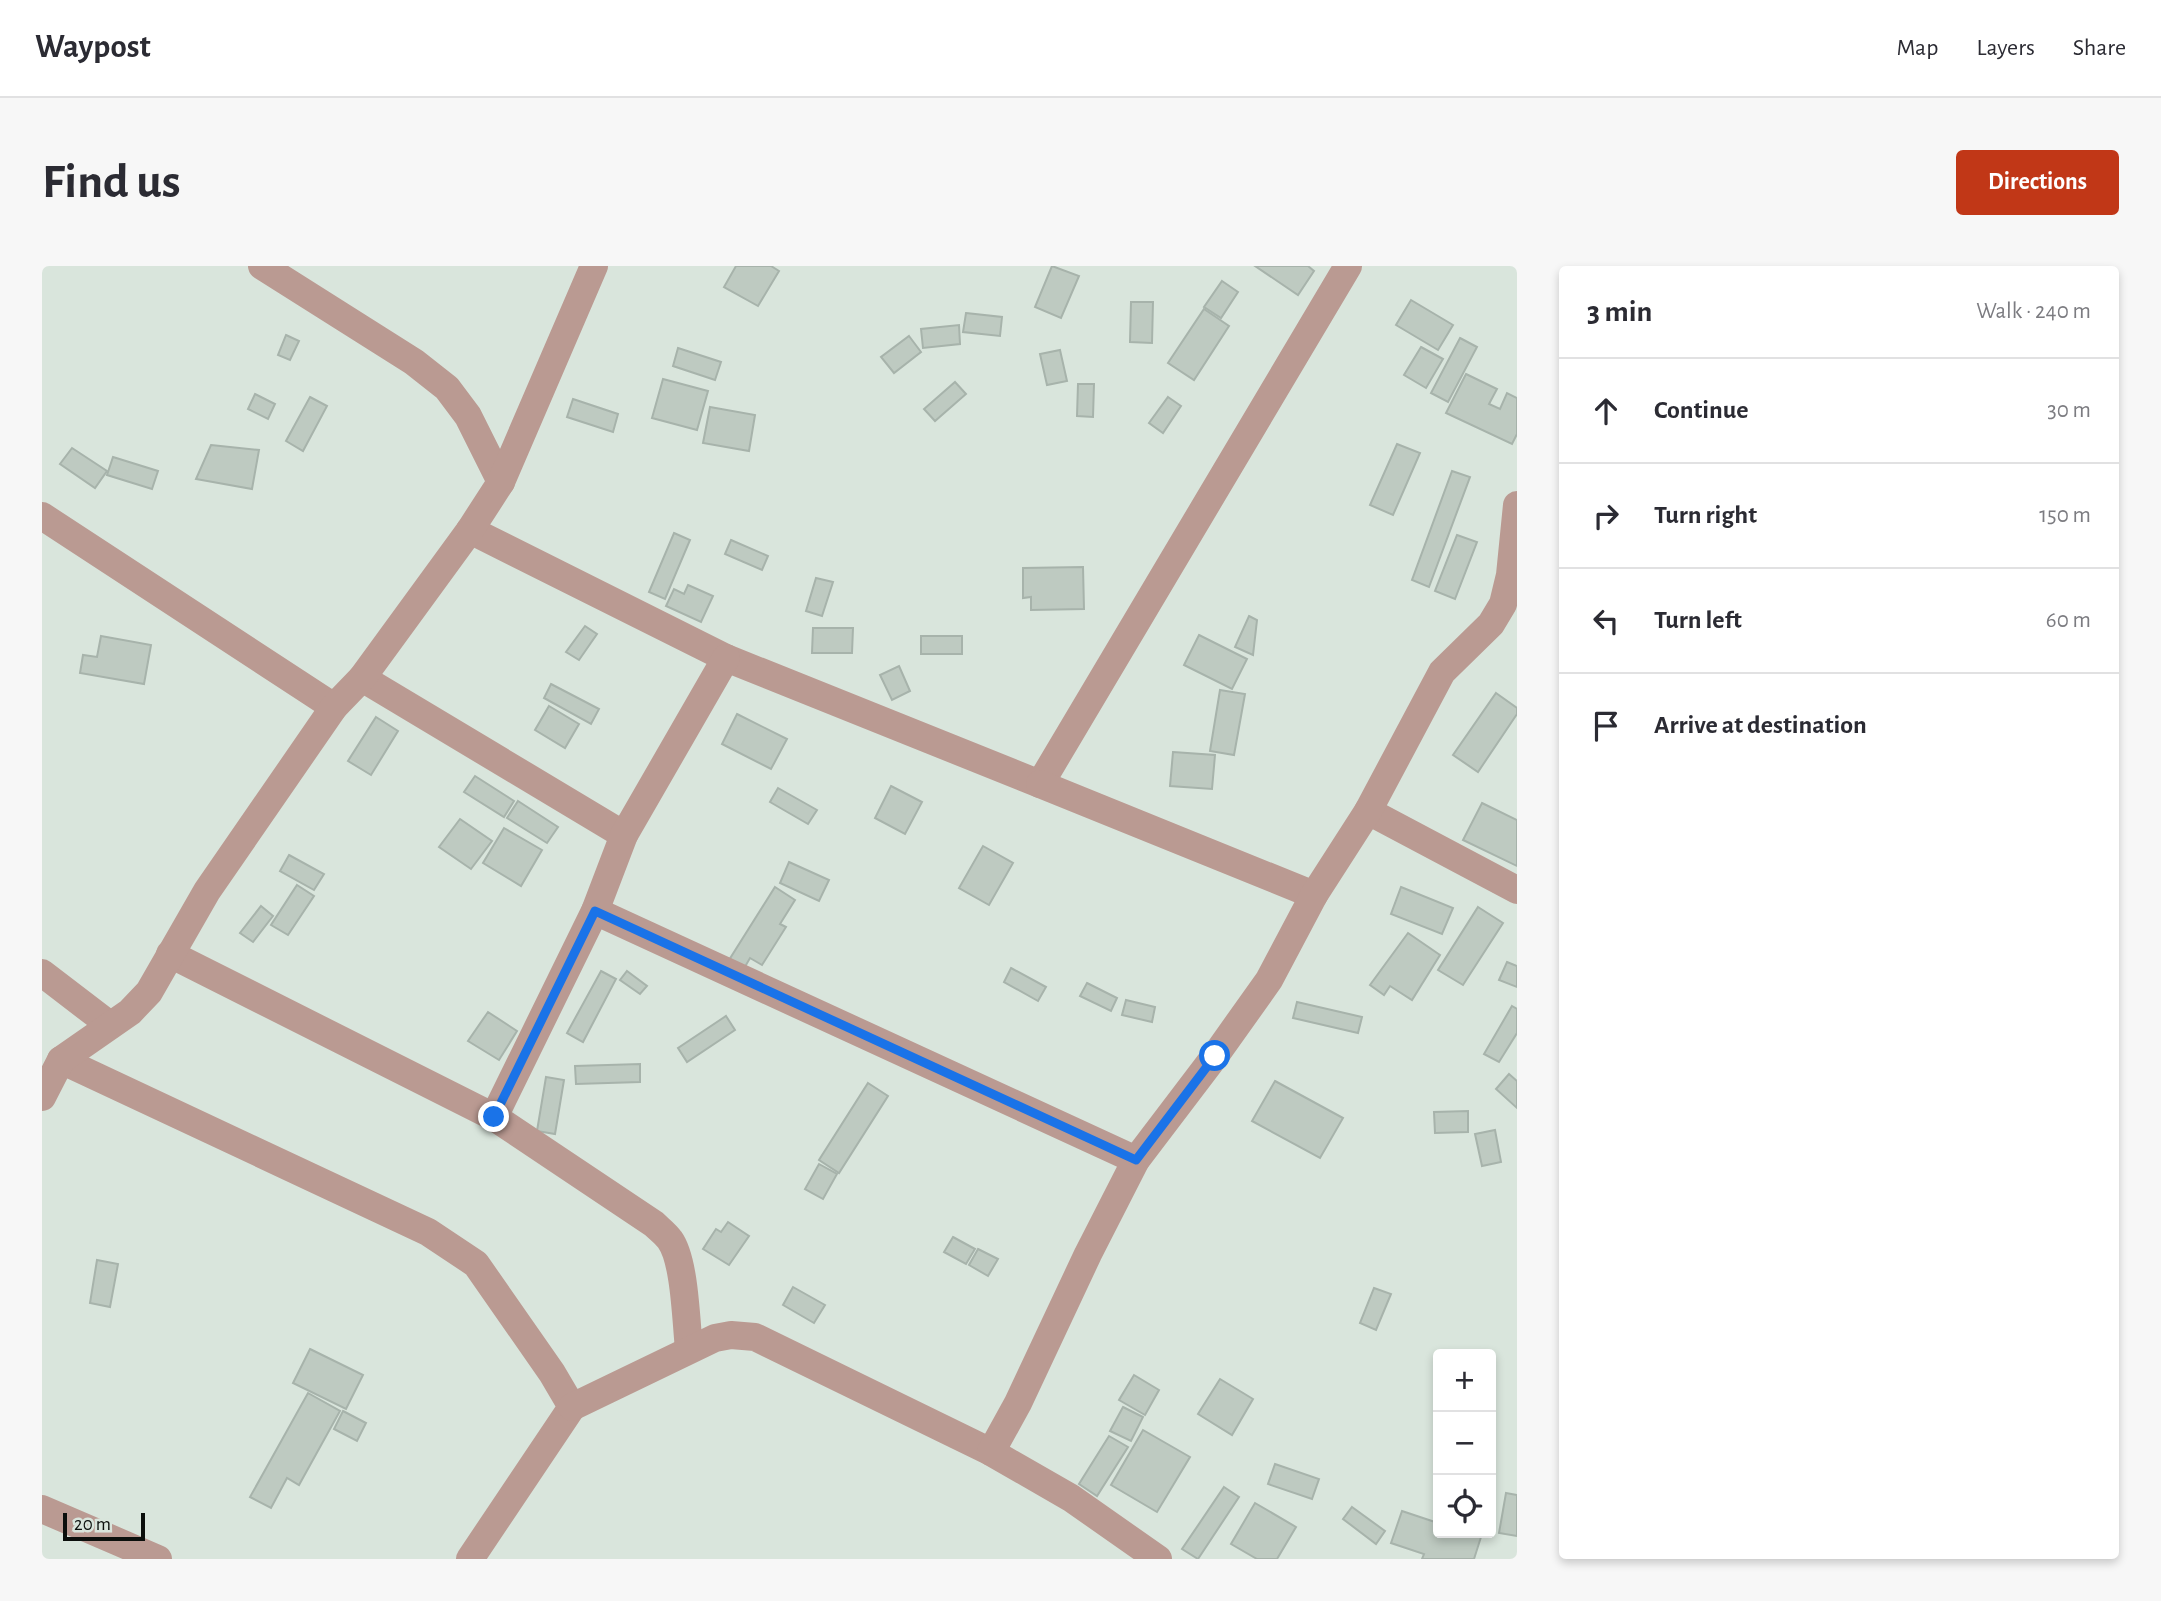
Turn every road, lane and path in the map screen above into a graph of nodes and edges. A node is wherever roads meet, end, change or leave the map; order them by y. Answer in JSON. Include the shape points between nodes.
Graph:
{"nodes":[{"id":1,"x":262,"y":266,"type":"edge"},
{"id":2,"x":594,"y":266,"type":"edge"},
{"id":3,"x":1348,"y":266,"type":"edge"},
{"id":4,"x":501,"y":482,"type":"junction"},
{"id":5,"x":1517,"y":505,"type":"edge"},
{"id":6,"x":42,"y":516,"type":"edge"},
{"id":7,"x":470,"y":530,"type":"junction"},
{"id":8,"x":726,"y":658,"type":"junction"},
{"id":9,"x":362,"y":678,"type":"junction"},
{"id":10,"x":334,"y":707,"type":"junction"},
{"id":11,"x":1040,"y":784,"type":"junction"},
{"id":12,"x":1368,"y":811,"type":"junction"},
{"id":13,"x":624,"y":835,"type":"junction"},
{"id":14,"x":1517,"y":890,"type":"edge"},
{"id":15,"x":1314,"y":895,"type":"junction"},
{"id":16,"x":595,"y":911,"type":"junction"},
{"id":17,"x":170,"y":954,"type":"junction"},
{"id":18,"x":42,"y":973,"type":"edge"},
{"id":19,"x":110,"y":1025,"type":"junction"},
{"id":20,"x":61,"y":1060,"type":"junction"},
{"id":21,"x":42,"y":1097,"type":"edge"},
{"id":22,"x":494,"y":1117,"type":"junction"},
{"id":23,"x":1136,"y":1160,"type":"junction"},
{"id":24,"x":689,"y":1349,"type":"junction"},
{"id":25,"x":572,"y":1407,"type":"junction"},
{"id":26,"x":991,"y":1452,"type":"junction"},
{"id":27,"x":42,"y":1509,"type":"edge"},
{"id":28,"x":158,"y":1559,"type":"edge"},
{"id":29,"x":470,"y":1559,"type":"edge"},
{"id":30,"x":1158,"y":1559,"type":"edge"}],
"edges":[{"from":1,"to":4,"type":"street","via":[[414,362],[447,388],[468,416]]},
{"from":2,"to":4,"type":"street"},
{"from":3,"to":11,"type":"street"},
{"from":4,"to":7,"type":"street"},
{"from":5,"to":12,"type":"street","via":[[1503,604],[1491,624],[1442,672]]},
{"from":6,"to":10,"type":"street"},
{"from":7,"to":8,"type":"street"},
{"from":7,"to":9,"type":"street"},
{"from":8,"to":11,"type":"street"},
{"from":8,"to":13,"type":"street"},
{"from":9,"to":10,"type":"street"},
{"from":9,"to":13,"type":"street"},
{"from":10,"to":17,"type":"street","via":[[207,891]]},
{"from":11,"to":15,"type":"street"},
{"from":12,"to":14,"type":"street"},
{"from":12,"to":15,"type":"street"},
{"from":13,"to":16,"type":"street"},
{"from":15,"to":23,"type":"street","via":[[1269,980]]},
{"from":16,"to":22,"type":"street"},
{"from":16,"to":23,"type":"street"},
{"from":17,"to":19,"type":"street","via":[[140,1003]]},
{"from":17,"to":22,"type":"street"},
{"from":18,"to":19,"type":"street"},
{"from":19,"to":20,"type":"street"},
{"from":20,"to":21,"type":"street"},
{"from":20,"to":25,"type":"street","via":[[452,1247],[483,1274]]},
{"from":22,"to":24,"type":"street","via":[[671,1240],[682,1279]]},
{"from":23,"to":26,"type":"street"},
{"from":24,"to":25,"type":"street"},
{"from":24,"to":26,"type":"street","via":[[731,1335],[755,1337]]},
{"from":25,"to":29,"type":"street"},
{"from":26,"to":30,"type":"street","via":[[1071,1498]]},
{"from":27,"to":28,"type":"street"}]}
